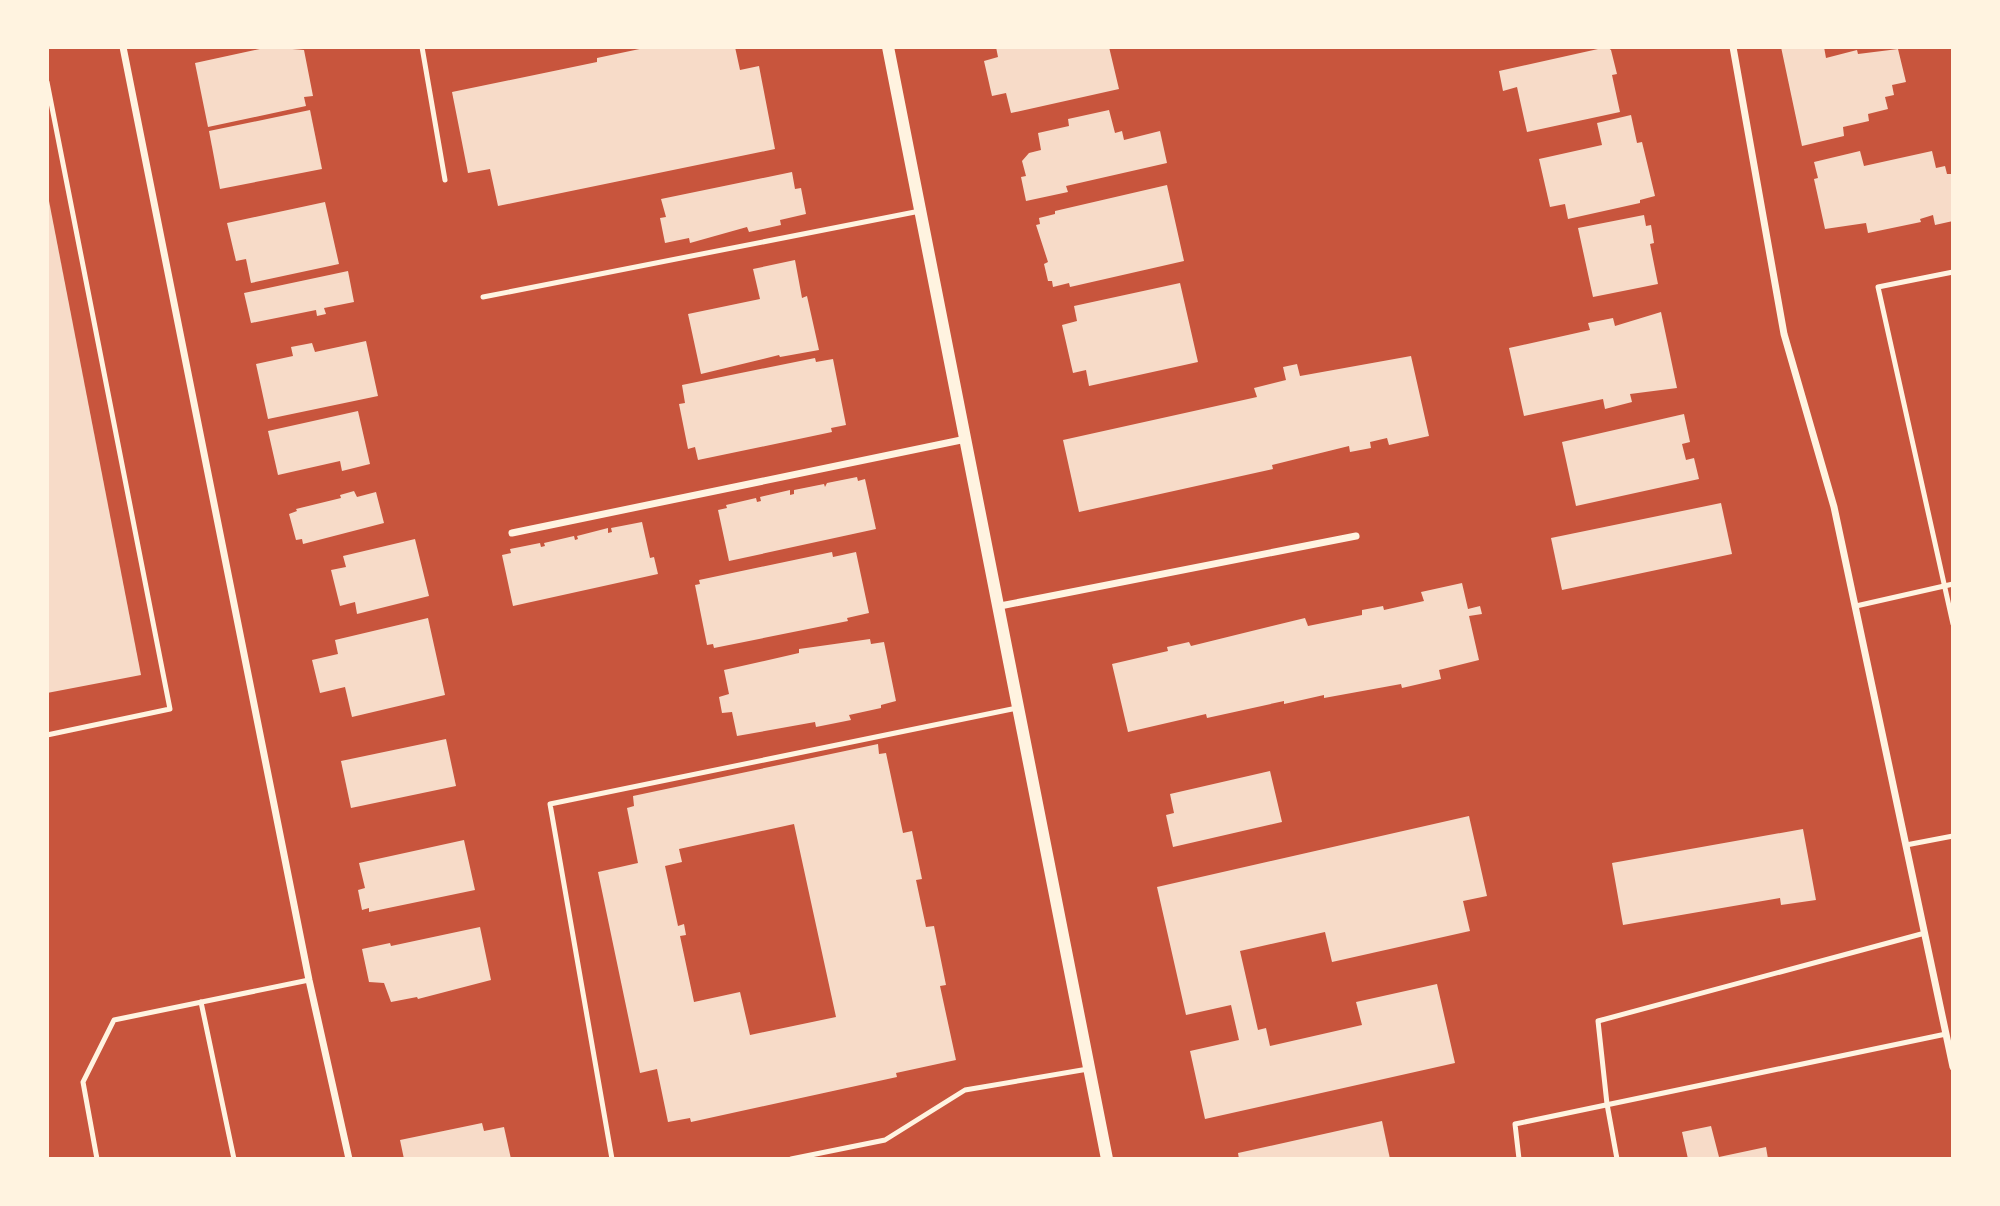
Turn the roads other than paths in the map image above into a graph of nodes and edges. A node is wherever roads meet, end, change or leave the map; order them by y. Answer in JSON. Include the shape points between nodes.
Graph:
{"nodes":[{"id":1,"x":123,"y":47,"type":"edge"},
{"id":2,"x":422,"y":47,"type":"edge"},
{"id":3,"x":888,"y":47,"type":"edge"},
{"id":4,"x":1733,"y":47,"type":"edge"},
{"id":5,"x":47,"y":82,"type":"edge"},
{"id":6,"x":445,"y":180,"type":"dead end"},
{"id":7,"x":920,"y":211,"type":"junction"},
{"id":8,"x":1953,"y":272,"type":"edge"},
{"id":9,"x":483,"y":298,"type":"dead end"},
{"id":10,"x":967,"y":439,"type":"junction"},
{"id":11,"x":512,"y":533,"type":"dead end"},
{"id":12,"x":1356,"y":536,"type":"dead end"},
{"id":13,"x":1953,"y":584,"type":"edge"},
{"id":14,"x":1944,"y":586,"type":"junction"},
{"id":15,"x":1000,"y":606,"type":"junction"},
{"id":16,"x":1856,"y":606,"type":"junction"},
{"id":17,"x":1953,"y":624,"type":"edge"},
{"id":18,"x":1020,"y":708,"type":"junction"},
{"id":19,"x":47,"y":735,"type":"edge"},
{"id":20,"x":1953,"y":836,"type":"edge"},
{"id":21,"x":1906,"y":845,"type":"junction"},
{"id":22,"x":1924,"y":933,"type":"junction"},
{"id":23,"x":309,"y":980,"type":"junction"},
{"id":24,"x":201,"y":1002,"type":"junction"},
{"id":25,"x":1946,"y":1034,"type":"junction"},
{"id":26,"x":1953,"y":1067,"type":"edge"},
{"id":27,"x":1091,"y":1068,"type":"junction"},
{"id":28,"x":1607,"y":1104,"type":"junction"},
{"id":29,"x":97,"y":1159,"type":"edge"},
{"id":30,"x":234,"y":1159,"type":"edge"},
{"id":31,"x":349,"y":1159,"type":"edge"},
{"id":32,"x":612,"y":1159,"type":"edge"},
{"id":33,"x":791,"y":1159,"type":"edge"},
{"id":34,"x":1107,"y":1159,"type":"edge"},
{"id":35,"x":1519,"y":1159,"type":"edge"},
{"id":36,"x":1618,"y":1159,"type":"edge"}],
"edges":[{"from":1,"to":23,"type":"street"},
{"from":2,"to":6,"type":"lane"},
{"from":3,"to":7,"type":"street"},
{"from":4,"to":16,"type":"street","via":[[1784,334],[1834,507]]},
{"from":5,"to":19,"type":"lane","via":[[170,709]]},
{"from":7,"to":9,"type":"lane"},
{"from":7,"to":10,"type":"street"},
{"from":8,"to":14,"type":"lane","via":[[1878,287]]},
{"from":10,"to":11,"type":"street"},
{"from":10,"to":15,"type":"street"},
{"from":12,"to":15,"type":"street"},
{"from":13,"to":14,"type":"lane"},
{"from":14,"to":16,"type":"lane"},
{"from":14,"to":17,"type":"lane"},
{"from":15,"to":18,"type":"street"},
{"from":16,"to":21,"type":"street"},
{"from":18,"to":27,"type":"street"},
{"from":18,"to":32,"type":"lane","via":[[550,804]]},
{"from":20,"to":21,"type":"lane"},
{"from":21,"to":22,"type":"street"},
{"from":22,"to":25,"type":"street"},
{"from":22,"to":28,"type":"lane","via":[[1598,1021]]},
{"from":23,"to":24,"type":"lane"},
{"from":23,"to":31,"type":"street"},
{"from":24,"to":29,"type":"lane","via":[[114,1020],[83,1082]]},
{"from":24,"to":30,"type":"lane"},
{"from":25,"to":26,"type":"street"},
{"from":25,"to":28,"type":"lane"},
{"from":27,"to":33,"type":"lane","via":[[965,1090],[885,1140]]},
{"from":27,"to":34,"type":"street"},
{"from":28,"to":35,"type":"lane","via":[[1515,1124]]},
{"from":28,"to":36,"type":"lane"}]}
